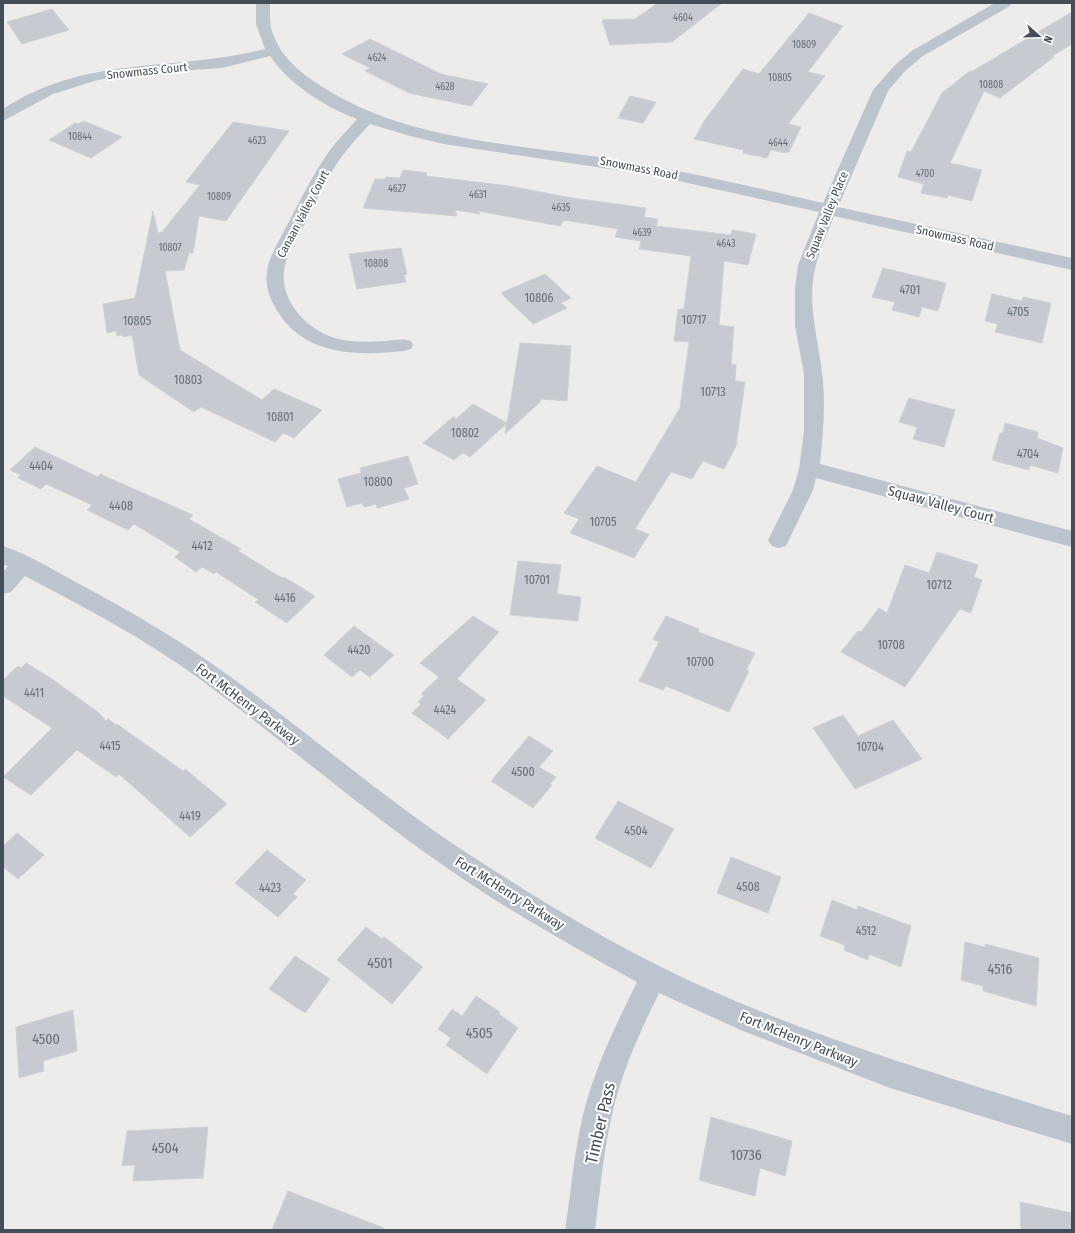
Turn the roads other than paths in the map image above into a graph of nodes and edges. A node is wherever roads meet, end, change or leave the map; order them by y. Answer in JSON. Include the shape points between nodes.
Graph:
{"nodes":[{"id":1,"x":263,"y":3,"type":"edge"},
{"id":2,"x":1005,"y":3,"type":"edge"},
{"id":3,"x":274,"y":51,"type":"junction"},
{"id":4,"x":3,"y":116,"type":"edge"},
{"id":5,"x":366,"y":118,"type":"junction"},
{"id":6,"x":828,"y":210,"type":"junction"},
{"id":7,"x":1072,"y":264,"type":"edge"},
{"id":8,"x":404,"y":345,"type":"dead end"},
{"id":9,"x":809,"y":469,"type":"junction"},
{"id":10,"x":779,"y":540,"type":"dead end"},
{"id":11,"x":1072,"y":540,"type":"edge"},
{"id":12,"x":13,"y":559,"type":"edge"},
{"id":13,"x":3,"y":586,"type":"edge"},
{"id":14,"x":653,"y":977,"type":"junction"},
{"id":15,"x":1072,"y":1130,"type":"edge"},
{"id":16,"x":580,"y":1230,"type":"edge"}],
"edges":[{"from":1,"to":3,"type":"street","name":"Snowmass Road","via":[[264,25]]},
{"from":2,"to":6,"type":"street","name":"Squaw Valley Place","via":[[918,53],[900,68],[881,90]]},
{"from":3,"to":4,"type":"street","name":"Snowmass Court","via":[[215,64],[130,70],[92,78],[65,85],[36,97]]},
{"from":3,"to":5,"type":"street","name":"Snowmass Road","via":[[291,72],[321,95]]},
{"from":5,"to":6,"type":"street","name":"Snowmass Road","via":[[403,130],[458,141],[591,159],[656,171]]},
{"from":5,"to":8,"type":"street","name":"Canaan Valley Court","via":[[338,151],[311,196],[279,256],[276,282],[281,302],[292,320],[307,333],[343,347],[374,349]]},
{"from":6,"to":7,"type":"street","name":"Snowmass Road"},
{"from":6,"to":9,"type":"street","name":"Squaw Valley Place","via":[[807,265],[804,288],[804,326],[813,374],[814,431]]},
{"from":9,"to":10,"type":"street","name":"Squaw Valley Place","via":[[803,490]]},
{"from":9,"to":11,"type":"street","name":"Squaw Valley Court"},
{"from":12,"to":13,"type":"street"},
{"from":12,"to":14,"type":"street","name":"Fort McHenry Parkway","via":[[131,622],[204,670],[456,860],[562,926]]},
{"from":14,"to":15,"type":"street","name":"Fort McHenry Parkway","via":[[752,1021],[890,1074]]},
{"from":14,"to":16,"type":"street","name":"Timber Pass","via":[[634,1016],[602,1098]]}]}
